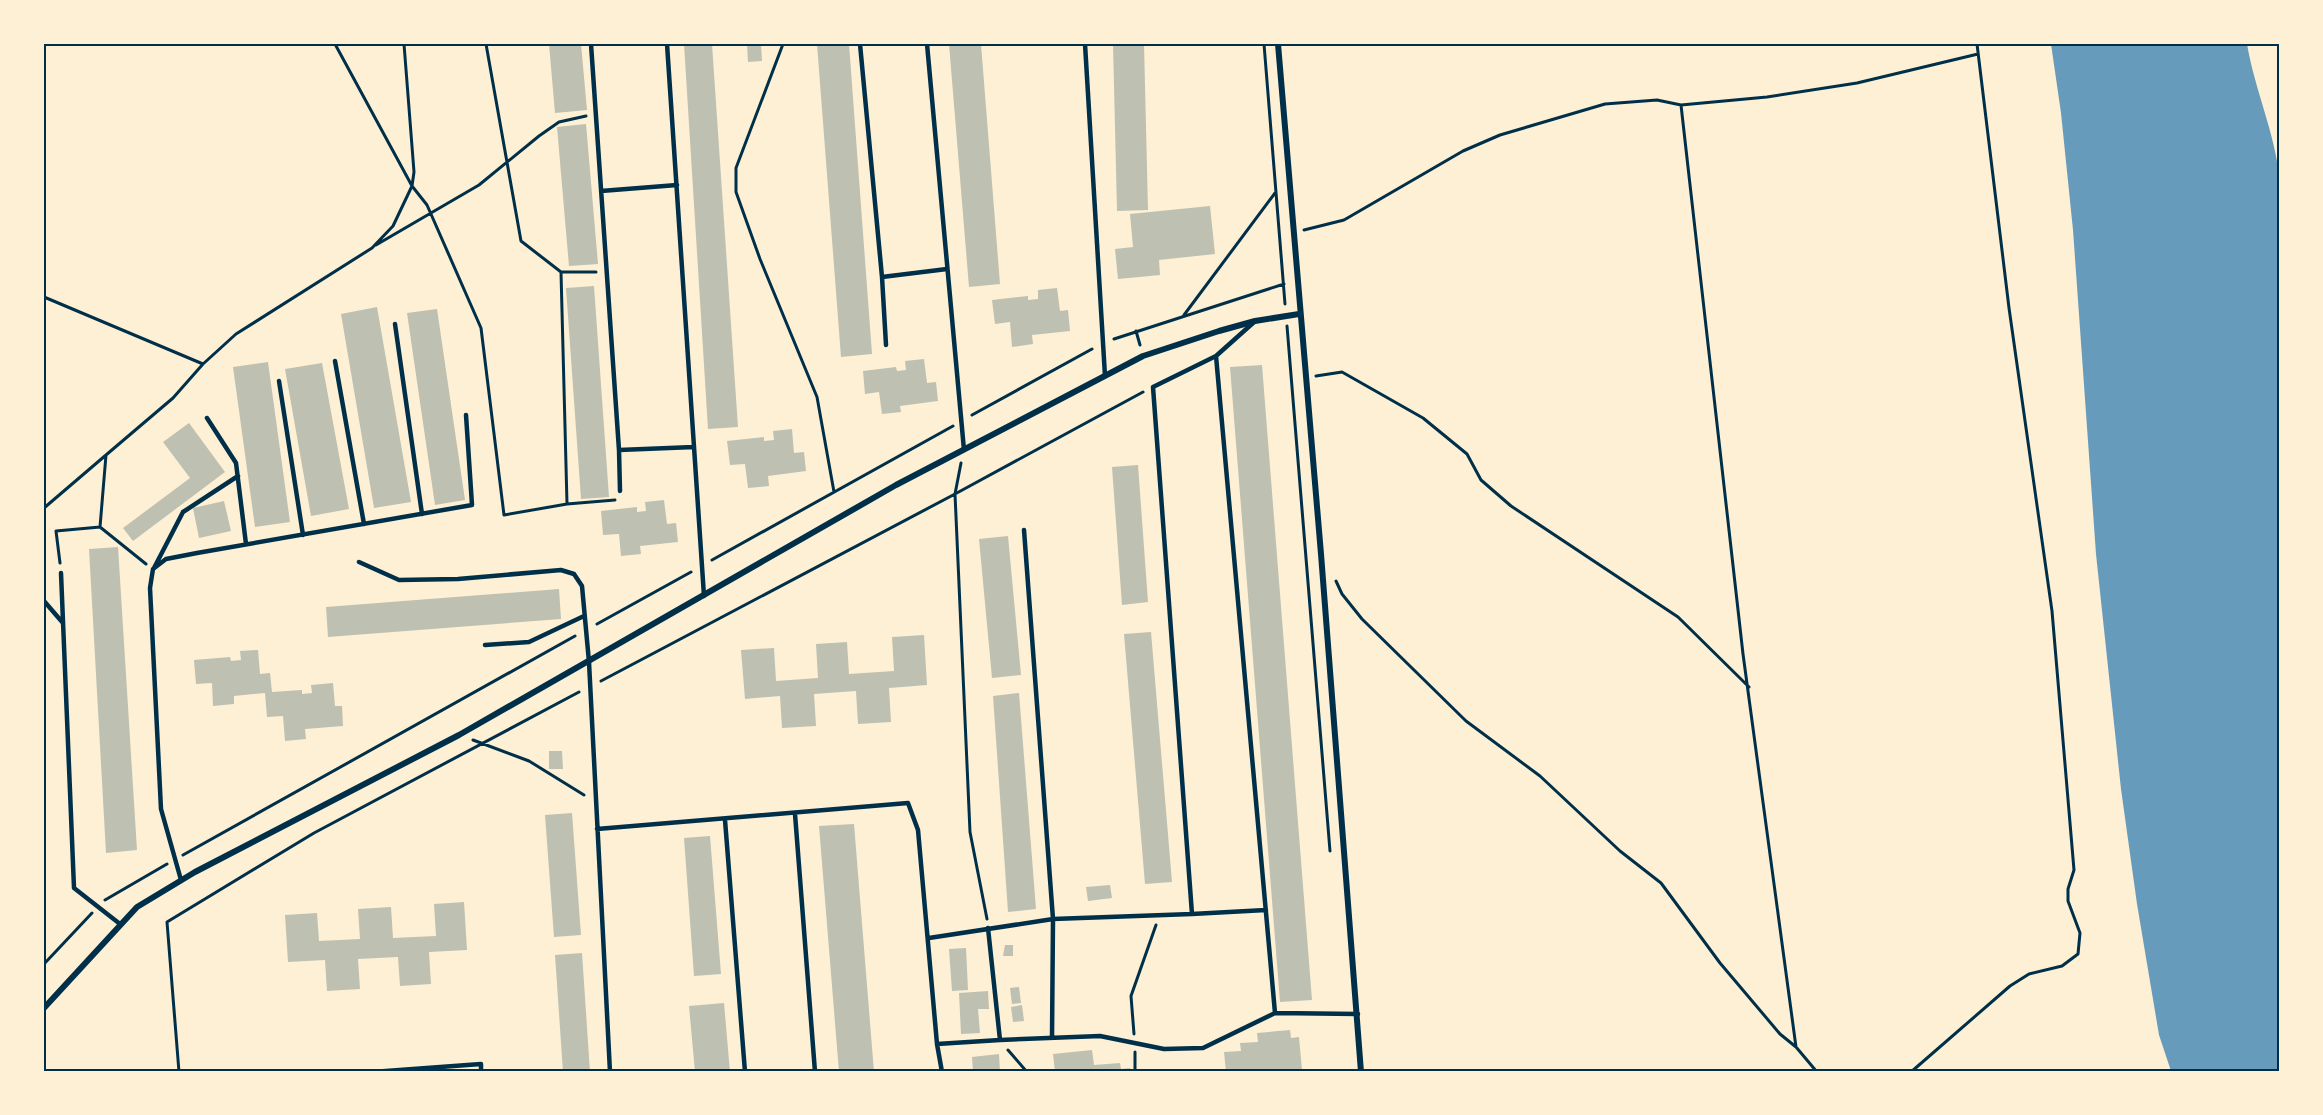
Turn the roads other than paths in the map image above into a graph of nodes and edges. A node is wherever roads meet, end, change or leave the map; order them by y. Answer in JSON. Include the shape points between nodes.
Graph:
{"nodes":[{"id":1,"x":591,"y":44,"type":"edge"},
{"id":2,"x":668,"y":44,"type":"edge"},
{"id":3,"x":860,"y":44,"type":"edge"},
{"id":4,"x":927,"y":44,"type":"edge"},
{"id":5,"x":1085,"y":44,"type":"edge"},
{"id":6,"x":1278,"y":44,"type":"edge"},
{"id":7,"x":677,"y":185,"type":"junction"},
{"id":8,"x":601,"y":191,"type":"junction"},
{"id":9,"x":947,"y":269,"type":"junction"},
{"id":10,"x":882,"y":277,"type":"junction"},
{"id":11,"x":1299,"y":314,"type":"junction"},
{"id":12,"x":1255,"y":321,"type":"junction"},
{"id":13,"x":395,"y":324,"type":"dead end"},
{"id":14,"x":886,"y":345,"type":"dead end"},
{"id":15,"x":1216,"y":356,"type":"junction"},
{"id":16,"x":335,"y":361,"type":"dead end"},
{"id":17,"x":1105,"y":376,"type":"junction"},
{"id":18,"x":279,"y":381,"type":"dead end"},
{"id":19,"x":466,"y":415,"type":"dead end"},
{"id":20,"x":207,"y":418,"type":"dead end"},
{"id":21,"x":694,"y":447,"type":"junction"},
{"id":22,"x":619,"y":450,"type":"junction"},
{"id":23,"x":964,"y":450,"type":"junction"},
{"id":24,"x":238,"y":476,"type":"junction"},
{"id":25,"x":620,"y":491,"type":"road end"},
{"id":26,"x":422,"y":514,"type":"junction"},
{"id":27,"x":364,"y":524,"type":"junction"},
{"id":28,"x":1024,"y":530,"type":"dead end"},
{"id":29,"x":303,"y":535,"type":"junction"},
{"id":30,"x":246,"y":544,"type":"junction"},
{"id":31,"x":359,"y":562,"type":"dead end"},
{"id":32,"x":153,"y":569,"type":"junction"},
{"id":33,"x":61,"y":573,"type":"road end"},
{"id":34,"x":704,"y":597,"type":"junction"},
{"id":35,"x":44,"y":601,"type":"edge"},
{"id":36,"x":584,"y":616,"type":"junction"},
{"id":37,"x":63,"y":623,"type":"junction"},
{"id":38,"x":485,"y":645,"type":"dead end"},
{"id":39,"x":589,"y":662,"type":"junction"},
{"id":40,"x":795,"y":814,"type":"junction"},
{"id":41,"x":725,"y":820,"type":"junction"},
{"id":42,"x":597,"y":829,"type":"junction"},
{"id":43,"x":182,"y":880,"type":"junction"},
{"id":44,"x":1266,"y":910,"type":"junction"},
{"id":45,"x":1192,"y":914,"type":"junction"},
{"id":46,"x":1053,"y":919,"type":"junction"},
{"id":47,"x":120,"y":924,"type":"junction"},
{"id":48,"x":988,"y":928,"type":"junction"},
{"id":49,"x":929,"y":938,"type":"junction"},
{"id":50,"x":44,"y":1008,"type":"edge"},
{"id":51,"x":1275,"y":1013,"type":"junction"},
{"id":52,"x":1358,"y":1014,"type":"junction"},
{"id":53,"x":1052,"y":1038,"type":"junction"},
{"id":54,"x":1000,"y":1040,"type":"junction"},
{"id":55,"x":937,"y":1044,"type":"junction"},
{"id":56,"x":372,"y":1071,"type":"edge"},
{"id":57,"x":481,"y":1071,"type":"edge"},
{"id":58,"x":610,"y":1071,"type":"edge"},
{"id":59,"x":745,"y":1071,"type":"edge"},
{"id":60,"x":815,"y":1071,"type":"edge"},
{"id":61,"x":942,"y":1071,"type":"edge"},
{"id":62,"x":1361,"y":1071,"type":"edge"}],
"edges":[{"from":1,"to":8,"type":"lane"},
{"from":2,"to":7,"type":"lane"},
{"from":3,"to":10,"type":"lane"},
{"from":4,"to":9,"type":"lane"},
{"from":5,"to":17,"type":"lane"},
{"from":6,"to":11,"type":"street"},
{"from":7,"to":8,"type":"lane"},
{"from":7,"to":21,"type":"lane"},
{"from":8,"to":22,"type":"lane"},
{"from":9,"to":10,"type":"lane"},
{"from":9,"to":23,"type":"lane"},
{"from":10,"to":14,"type":"lane"},
{"from":11,"to":12,"type":"street"},
{"from":11,"to":52,"type":"street"},
{"from":12,"to":15,"type":"lane"},
{"from":12,"to":17,"type":"street","via":[[1143,356]]},
{"from":13,"to":26,"type":"lane"},
{"from":15,"to":44,"type":"lane"},
{"from":15,"to":45,"type":"lane","via":[[1153,387]]},
{"from":16,"to":27,"type":"lane"},
{"from":17,"to":23,"type":"street"},
{"from":18,"to":29,"type":"lane"},
{"from":19,"to":26,"type":"lane","via":[[472,505]]},
{"from":20,"to":24,"type":"lane","via":[[236,463]]},
{"from":21,"to":22,"type":"lane"},
{"from":21,"to":34,"type":"lane"},
{"from":22,"to":25,"type":"lane"},
{"from":23,"to":34,"type":"street"},
{"from":24,"to":30,"type":"lane"},
{"from":24,"to":32,"type":"lane","via":[[183,512]]},
{"from":26,"to":27,"type":"lane"},
{"from":27,"to":29,"type":"lane"},
{"from":28,"to":46,"type":"lane"},
{"from":29,"to":30,"type":"lane"},
{"from":30,"to":32,"type":"lane","via":[[166,559]]},
{"from":31,"to":36,"type":"lane","via":[[399,580],[561,570],[574,574],[582,586]]},
{"from":32,"to":43,"type":"lane","via":[[150,588],[161,809]]},
{"from":33,"to":37,"type":"lane"},
{"from":34,"to":39,"type":"street"},
{"from":35,"to":37,"type":"lane"},
{"from":36,"to":38,"type":"lane","via":[[529,642]]},
{"from":36,"to":39,"type":"lane"},
{"from":37,"to":47,"type":"lane","via":[[74,888]]},
{"from":39,"to":42,"type":"lane"},
{"from":39,"to":43,"type":"street"},
{"from":40,"to":41,"type":"lane"},
{"from":40,"to":49,"type":"lane","via":[[908,803],[918,830]]},
{"from":40,"to":60,"type":"lane"},
{"from":41,"to":42,"type":"lane"},
{"from":41,"to":59,"type":"lane"},
{"from":42,"to":58,"type":"lane"},
{"from":43,"to":47,"type":"street","via":[[137,907]]},
{"from":44,"to":45,"type":"lane"},
{"from":44,"to":51,"type":"lane"},
{"from":45,"to":46,"type":"lane"},
{"from":46,"to":48,"type":"lane"},
{"from":46,"to":53,"type":"lane"},
{"from":47,"to":50,"type":"street"},
{"from":48,"to":49,"type":"lane"},
{"from":48,"to":54,"type":"lane"},
{"from":49,"to":55,"type":"lane"},
{"from":51,"to":52,"type":"lane"},
{"from":51,"to":53,"type":"lane","via":[[1203,1048],[1164,1050],[1100,1036]]},
{"from":52,"to":62,"type":"street"},
{"from":53,"to":54,"type":"lane"},
{"from":54,"to":55,"type":"lane"},
{"from":55,"to":61,"type":"lane"},
{"from":56,"to":57,"type":"lane","via":[[481,1064]]}]}
